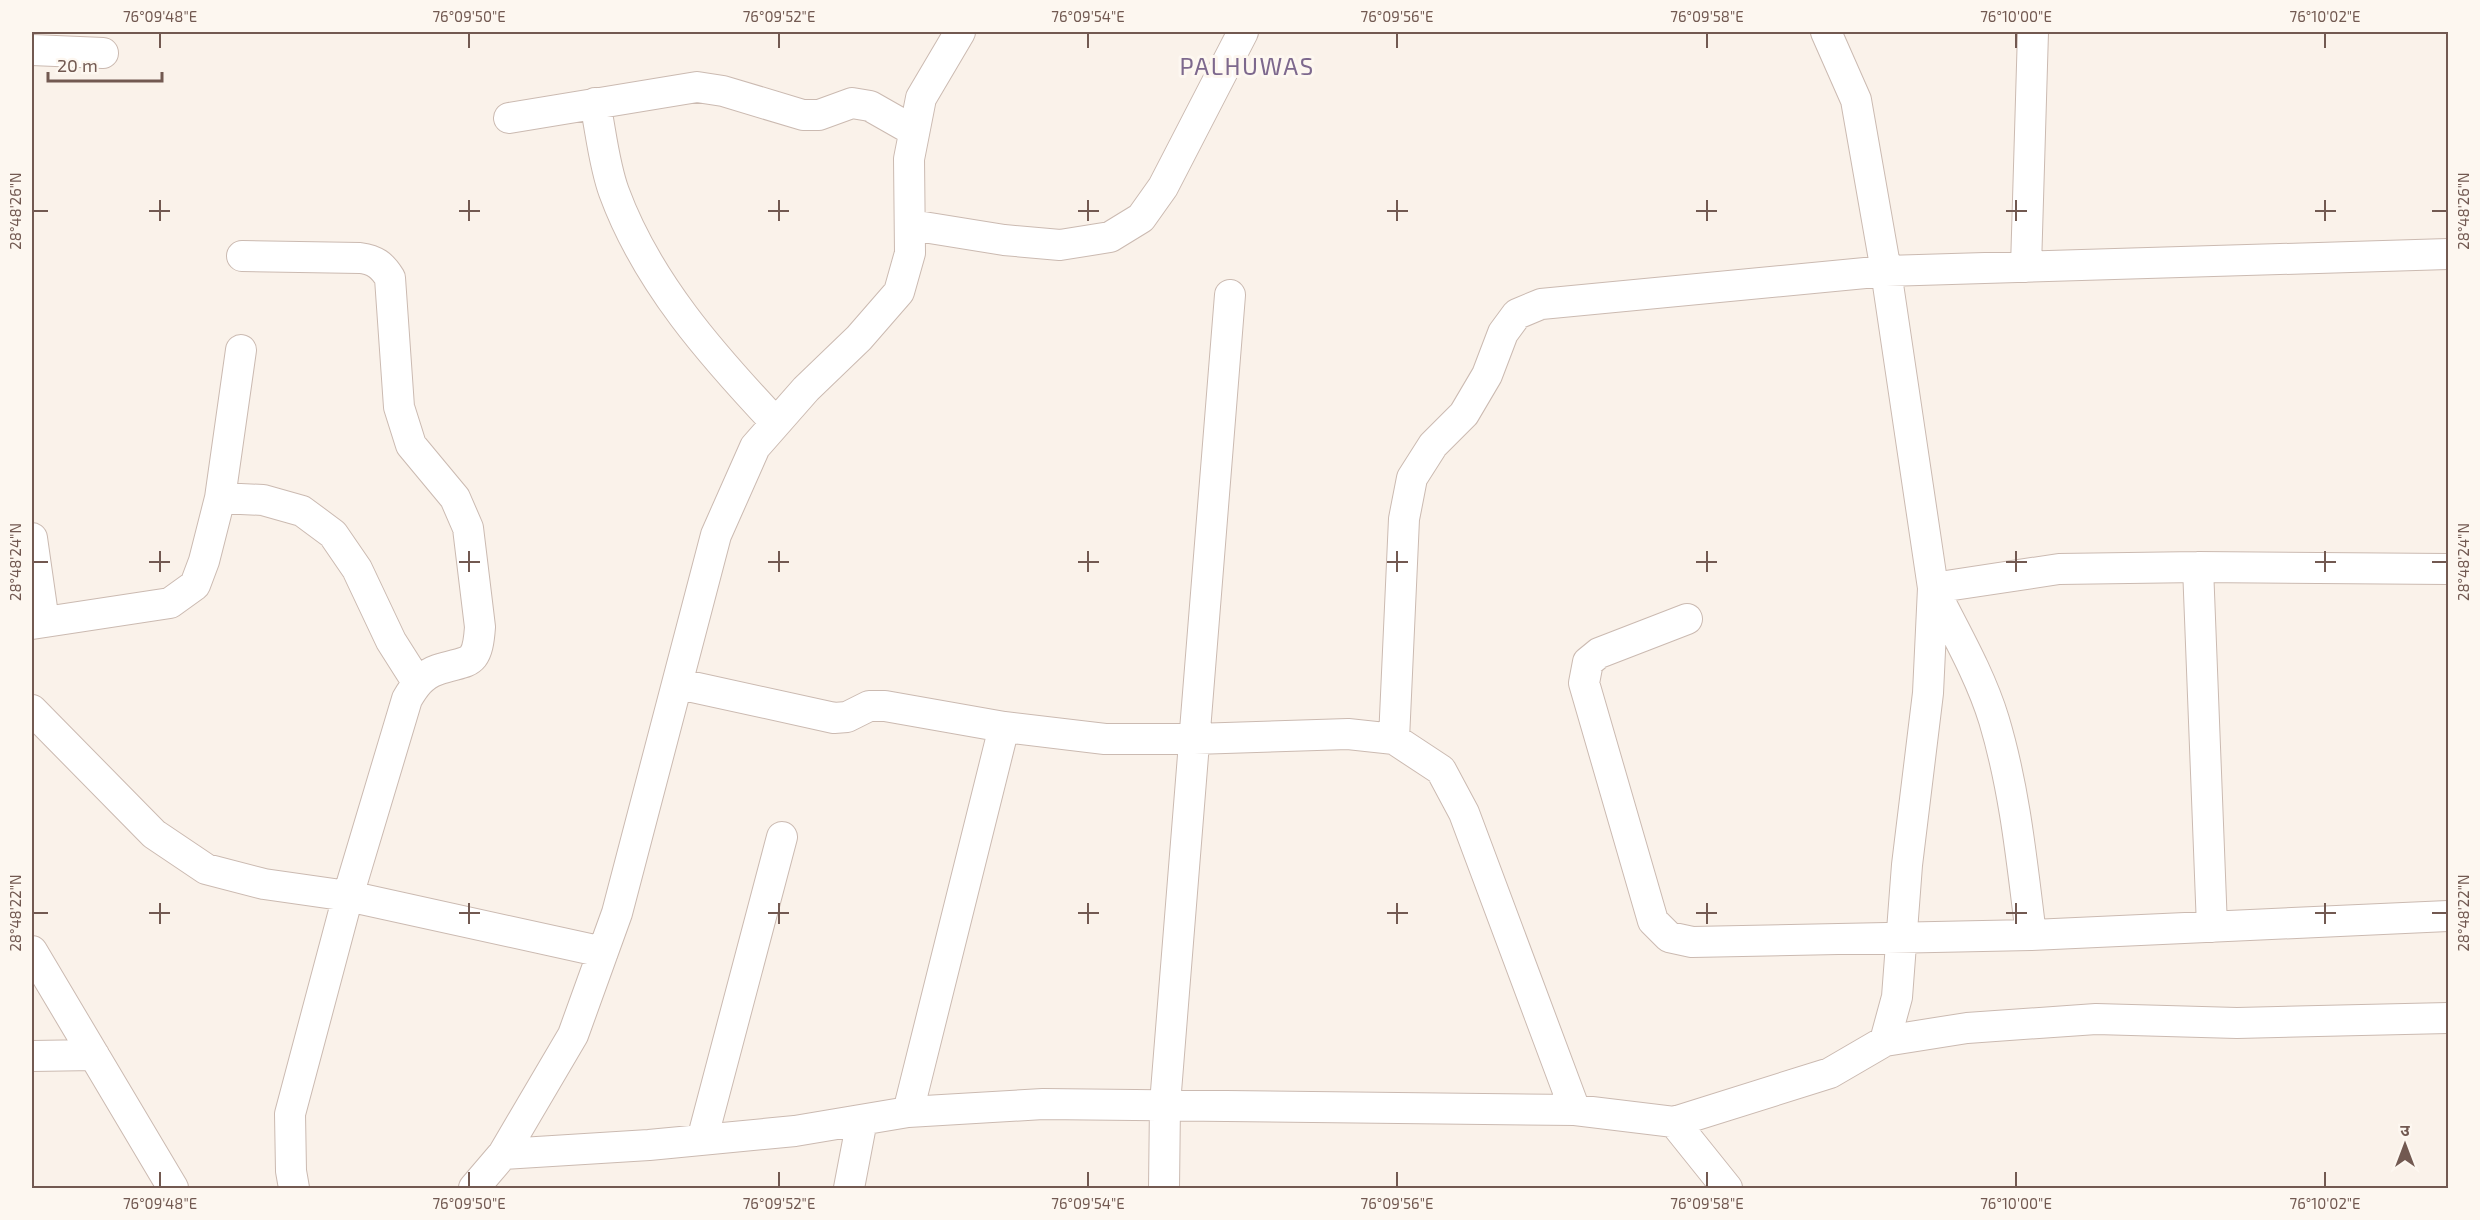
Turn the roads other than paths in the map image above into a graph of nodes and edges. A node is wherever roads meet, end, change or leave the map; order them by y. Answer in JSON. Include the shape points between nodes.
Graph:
{"nodes":[{"id":1,"x":960,"y":32,"type":"edge"},
{"id":2,"x":1243,"y":32,"type":"edge"},
{"id":3,"x":1826,"y":32,"type":"edge"},
{"id":4,"x":2033,"y":32,"type":"edge"},
{"id":5,"x":32,"y":50,"type":"edge"},
{"id":6,"x":103,"y":53,"type":"dead end"},
{"id":7,"x":595,"y":103,"type":"junction"},
{"id":8,"x":509,"y":118,"type":"dead end"},
{"id":9,"x":914,"y":131,"type":"junction"},
{"id":10,"x":911,"y":225,"type":"junction"},
{"id":11,"x":2448,"y":254,"type":"edge"},
{"id":12,"x":242,"y":256,"type":"dead end"},
{"id":13,"x":2026,"y":267,"type":"junction"},
{"id":14,"x":1886,"y":272,"type":"junction"},
{"id":15,"x":1230,"y":296,"type":"dead end"},
{"id":16,"x":241,"y":350,"type":"dead end"},
{"id":17,"x":776,"y":423,"type":"junction"},
{"id":18,"x":220,"y":498,"type":"junction"},
{"id":19,"x":32,"y":538,"type":"edge"},
{"id":20,"x":2198,"y":567,"type":"junction"},
{"id":21,"x":2448,"y":569,"type":"edge"},
{"id":22,"x":1933,"y":588,"type":"junction"},
{"id":23,"x":1687,"y":619,"type":"dead end"},
{"id":24,"x":38,"y":623,"type":"edge"},
{"id":25,"x":417,"y":682,"type":"junction"},
{"id":26,"x":679,"y":684,"type":"junction"},
{"id":27,"x":32,"y":710,"type":"edge"},
{"id":28,"x":1004,"y":727,"type":"junction"},
{"id":29,"x":1194,"y":739,"type":"junction"},
{"id":30,"x":1394,"y":739,"type":"junction"},
{"id":31,"x":782,"y":837,"type":"dead end"},
{"id":32,"x":348,"y":896,"type":"junction"},
{"id":33,"x":2448,"y":916,"type":"edge"},
{"id":34,"x":2212,"y":927,"type":"junction"},
{"id":35,"x":2031,"y":935,"type":"junction"},
{"id":36,"x":1900,"y":937,"type":"junction"},
{"id":37,"x":32,"y":951,"type":"edge"},
{"id":38,"x":603,"y":952,"type":"junction"},
{"id":39,"x":2448,"y":1018,"type":"edge"},
{"id":40,"x":1886,"y":1041,"type":"junction"},
{"id":41,"x":94,"y":1055,"type":"junction"},
{"id":42,"x":32,"y":1056,"type":"edge"},
{"id":43,"x":1165,"y":1104,"type":"junction"},
{"id":44,"x":1575,"y":1110,"type":"junction"},
{"id":45,"x":908,"y":1112,"type":"junction"},
{"id":46,"x":862,"y":1120,"type":"junction"},
{"id":47,"x":1674,"y":1122,"type":"junction"},
{"id":48,"x":702,"y":1140,"type":"junction"},
{"id":49,"x":503,"y":1154,"type":"junction"},
{"id":50,"x":173,"y":1188,"type":"edge"},
{"id":51,"x":294,"y":1188,"type":"edge"},
{"id":52,"x":474,"y":1188,"type":"edge"},
{"id":53,"x":849,"y":1188,"type":"edge"},
{"id":54,"x":1164,"y":1188,"type":"edge"},
{"id":55,"x":1728,"y":1188,"type":"edge"}],
"edges":[{"from":1,"to":9,"type":"street","via":[[921,98]]},
{"from":2,"to":10,"type":"street","via":[[1163,187],[1141,218],[1110,237],[1060,245]]},
{"from":3,"to":14,"type":"street","via":[[1857,100]]},
{"from":4,"to":13,"type":"street"},
{"from":5,"to":6,"type":"street"},
{"from":7,"to":8,"type":"street"},
{"from":7,"to":9,"type":"street","via":[[697,87],[803,115],[819,115],[852,103],[870,106]]},
{"from":7,"to":17,"type":"street","via":[[614,192],[644,255],[684,318]]},
{"from":9,"to":10,"type":"street","via":[[909,159]]},
{"from":10,"to":17,"type":"street","via":[[910,253],[899,292]]},
{"from":11,"to":13,"type":"street"},
{"from":12,"to":25,"type":"street","via":[[360,258],[383,266],[390,278],[399,407],[411,445],[455,498],[468,528],[480,627],[475,656],[464,665],[435,670]]},
{"from":13,"to":14,"type":"street"},
{"from":14,"to":22,"type":"street"},
{"from":14,"to":30,"type":"street","via":[[1541,304],[1517,314],[1503,333],[1487,375],[1464,414],[1433,445],[1412,478],[1404,519]]},
{"from":15,"to":29,"type":"street"},
{"from":16,"to":18,"type":"street"},
{"from":17,"to":26,"type":"street","via":[[755,447],[716,535]]},
{"from":18,"to":24,"type":"street","via":[[195,585],[170,603]]},
{"from":18,"to":25,"type":"street","via":[[263,500],[302,511],[333,534],[357,569],[391,641]]},
{"from":19,"to":24,"type":"street"},
{"from":20,"to":21,"type":"street"},
{"from":20,"to":22,"type":"street","via":[[2059,569]]},
{"from":20,"to":34,"type":"street"},
{"from":22,"to":35,"type":"street","via":[[1994,719],[2014,808]]},
{"from":22,"to":36,"type":"street","via":[[1928,693]]},
{"from":23,"to":36,"type":"street","via":[[1599,653],[1587,662],[1584,683],[1653,921],[1669,937],[1692,942]]},
{"from":25,"to":32,"type":"street","via":[[407,699]]},
{"from":26,"to":28,"type":"street","via":[[834,718],[848,717],[869,706],[885,706]]},
{"from":26,"to":38,"type":"street"},
{"from":27,"to":32,"type":"street","via":[[154,834],[206,869],[264,884]]},
{"from":28,"to":29,"type":"street","via":[[1105,739]]},
{"from":28,"to":45,"type":"street"},
{"from":29,"to":30,"type":"street","via":[[1347,734]]},
{"from":29,"to":43,"type":"street"},
{"from":30,"to":44,"type":"street","via":[[1440,770],[1464,813]]},
{"from":31,"to":48,"type":"street"},
{"from":32,"to":38,"type":"street"},
{"from":32,"to":51,"type":"street","via":[[290,1114]]},
{"from":33,"to":34,"type":"street"},
{"from":34,"to":35,"type":"street"},
{"from":35,"to":36,"type":"street"},
{"from":36,"to":40,"type":"street","via":[[1897,997]]},
{"from":37,"to":41,"type":"street"},
{"from":38,"to":49,"type":"street","via":[[573,1035]]},
{"from":39,"to":40,"type":"street","via":[[2237,1023],[2097,1019],[1967,1028]]},
{"from":40,"to":47,"type":"street","via":[[1830,1073]]},
{"from":41,"to":42,"type":"street"},
{"from":41,"to":50,"type":"street"},
{"from":43,"to":44,"type":"street"},
{"from":43,"to":45,"type":"street","via":[[1043,1104]]},
{"from":43,"to":54,"type":"street"},
{"from":44,"to":47,"type":"street"},
{"from":45,"to":46,"type":"street"},
{"from":46,"to":48,"type":"street"},
{"from":46,"to":53,"type":"street"},
{"from":47,"to":55,"type":"street"},
{"from":48,"to":49,"type":"street"},
{"from":49,"to":52,"type":"street"}]}
